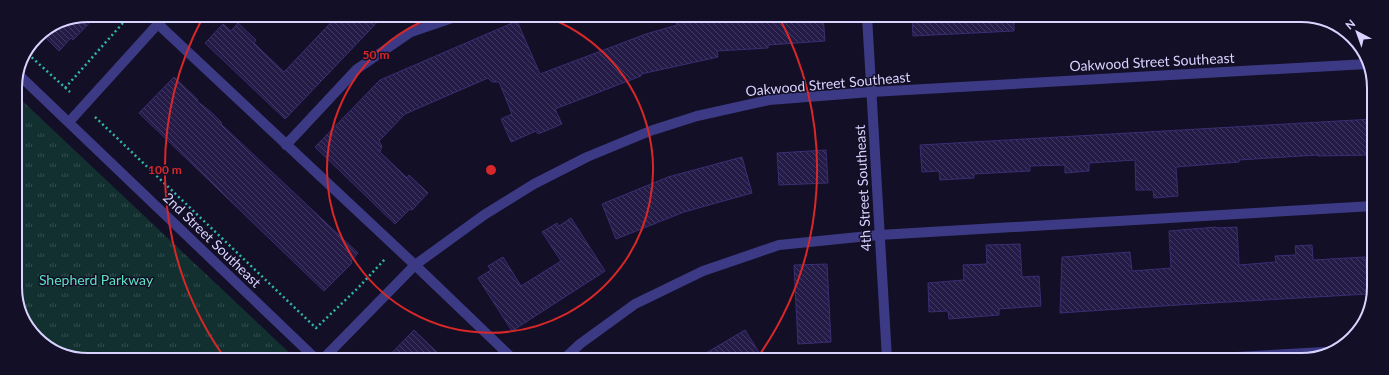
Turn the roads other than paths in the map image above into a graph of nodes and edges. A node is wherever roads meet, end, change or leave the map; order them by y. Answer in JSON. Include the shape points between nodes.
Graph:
{"nodes":[{"id":1,"x":440,"y":22,"type":"edge"},
{"id":2,"x":867,"y":22,"type":"edge"},
{"id":3,"x":158,"y":24,"type":"joint"},
{"id":4,"x":1362,"y":64,"type":"edge"},
{"id":5,"x":23,"y":79,"type":"edge"},
{"id":6,"x":871,"y":92,"type":"junction"},
{"id":7,"x":69,"y":122,"type":"junction"},
{"id":8,"x":286,"y":145,"type":"junction"},
{"id":9,"x":1367,"y":206,"type":"edge"},
{"id":10,"x":879,"y":235,"type":"junction"},
{"id":11,"x":415,"y":265,"type":"junction"},
{"id":12,"x":310,"y":353,"type":"edge"},
{"id":13,"x":329,"y":353,"type":"edge"},
{"id":14,"x":507,"y":353,"type":"edge"},
{"id":15,"x":570,"y":353,"type":"edge"},
{"id":16,"x":887,"y":353,"type":"edge"}],
"edges":[{"from":1,"to":8,"type":"street","via":[[411,32],[357,68]]},
{"from":2,"to":6,"type":"street","name":"4th Street Southeast"},
{"from":3,"to":7,"type":"street"},
{"from":3,"to":8,"type":"street"},
{"from":4,"to":6,"type":"street","name":"Oakwood Street Southeast"},
{"from":5,"to":7,"type":"street","name":"2nd Street Southeast"},
{"from":6,"to":10,"type":"street","name":"4th Street Southeast"},
{"from":6,"to":11,"type":"street","name":"Oakwood Street Southeast","via":[[769,100],[697,116],[650,131],[587,157],[534,184],[484,215]]},
{"from":7,"to":12,"type":"street","name":"2nd Street Southeast"},
{"from":8,"to":11,"type":"street"},
{"from":9,"to":10,"type":"street"},
{"from":10,"to":15,"type":"street","via":[[779,245],[703,271],[635,304]]},
{"from":10,"to":16,"type":"street","name":"4th Street Southeast"},
{"from":11,"to":13,"type":"street","name":"Oakwood Street Southeast"},
{"from":11,"to":14,"type":"street"}]}
